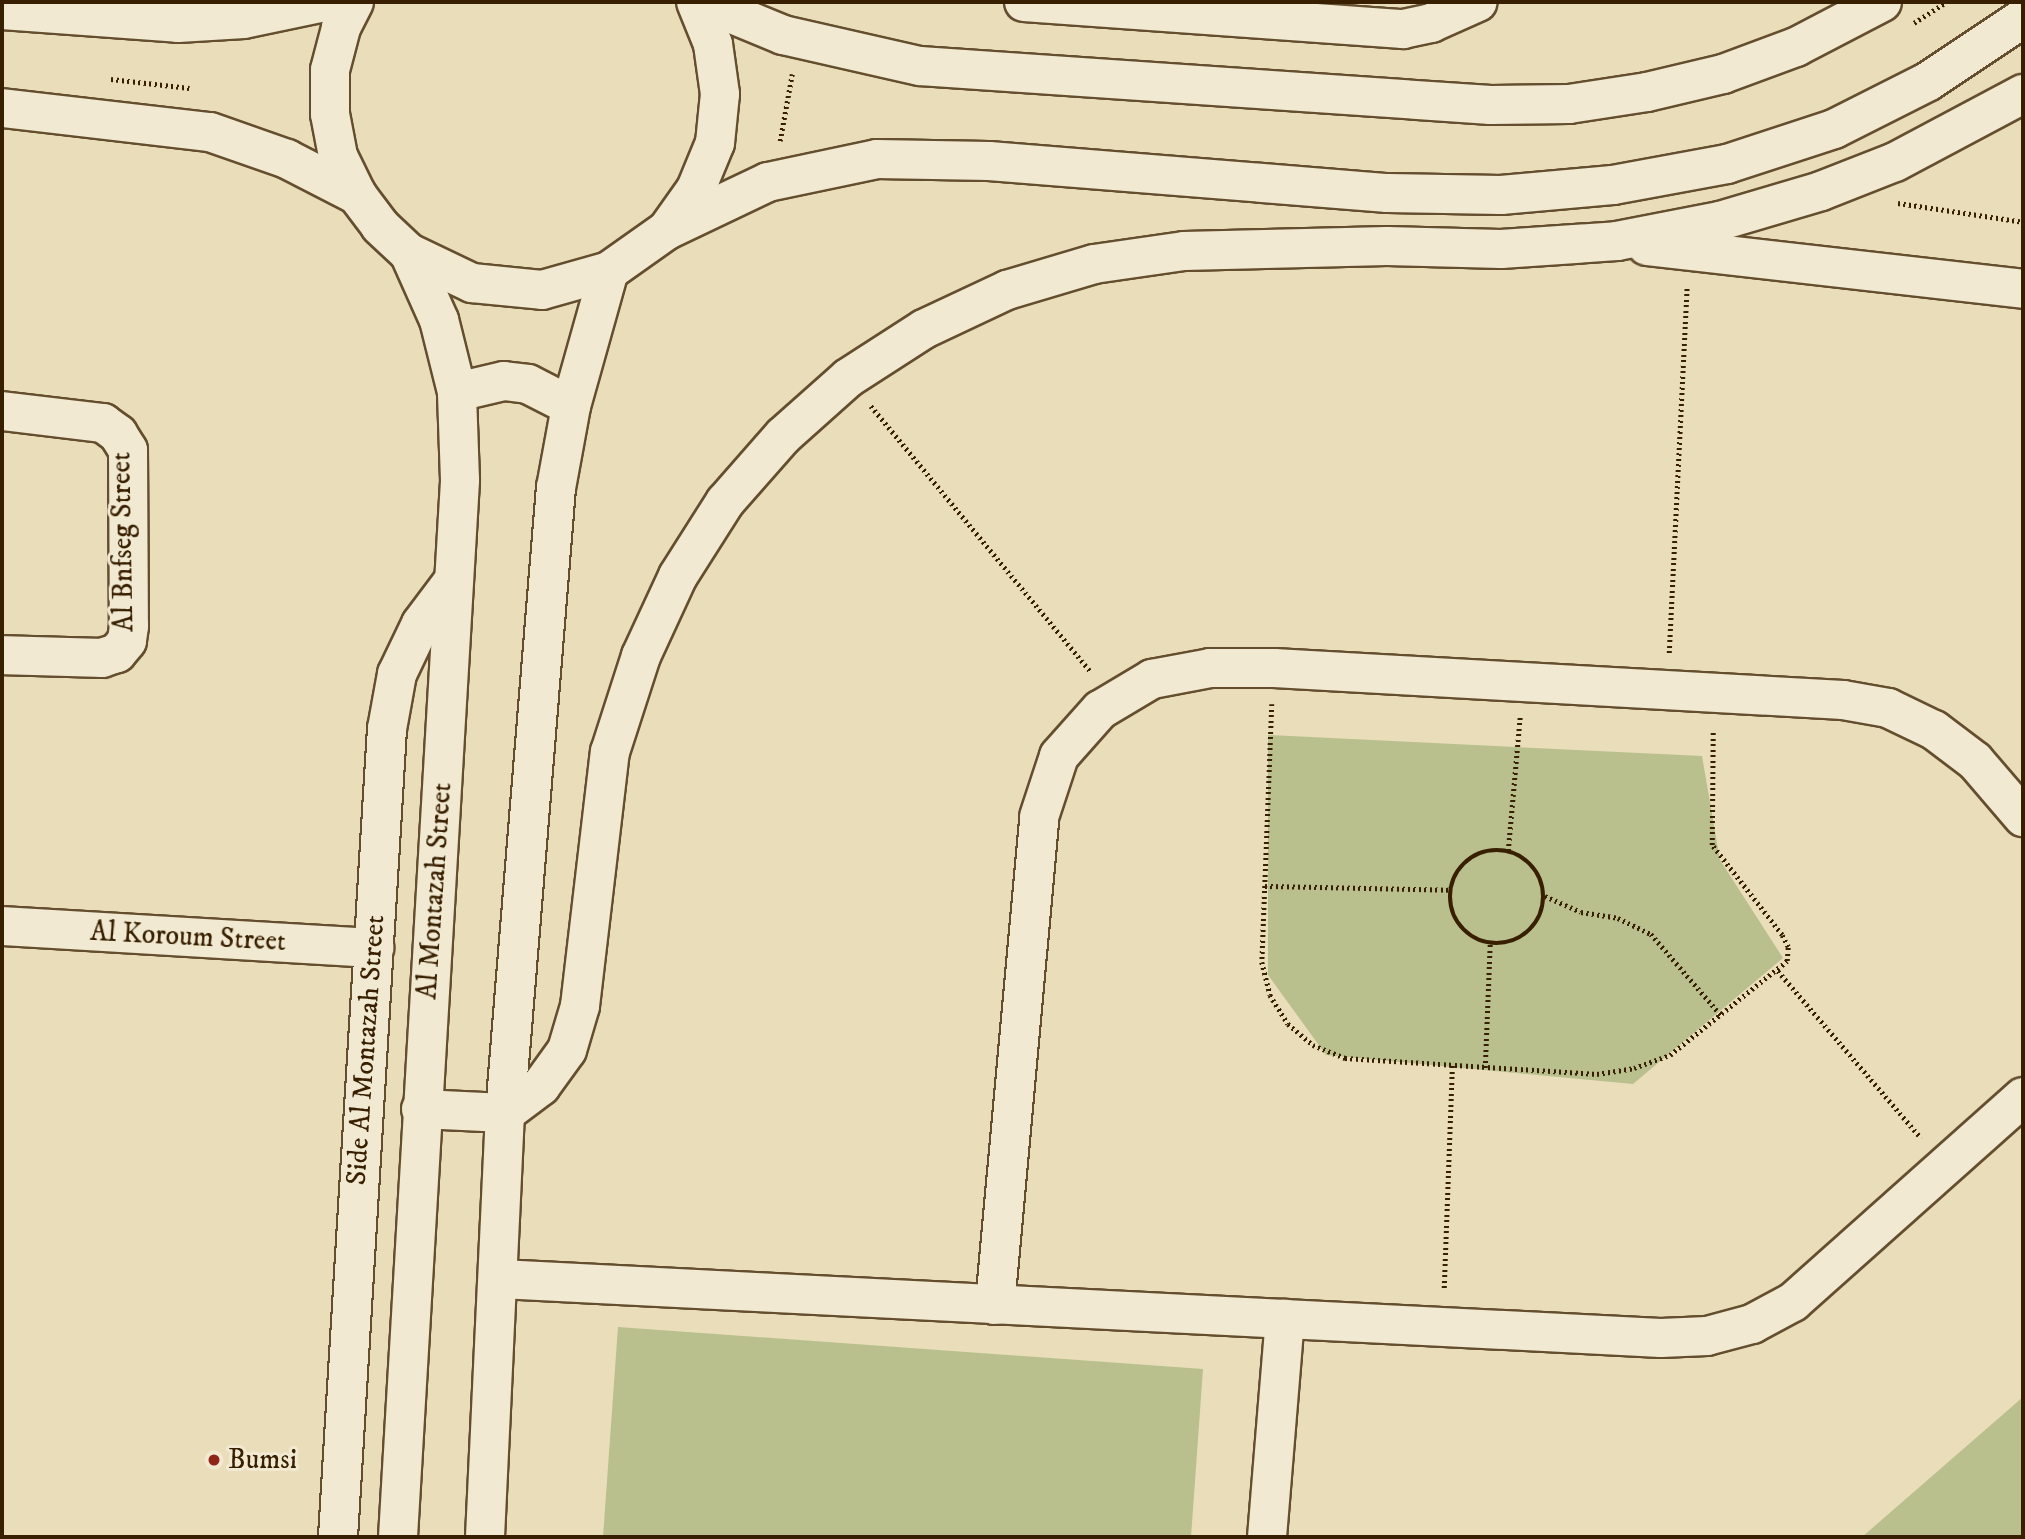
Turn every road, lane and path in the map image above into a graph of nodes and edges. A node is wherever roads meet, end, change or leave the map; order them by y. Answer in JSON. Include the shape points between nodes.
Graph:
{"nodes":[{"id":1,"x":325,"y":2,"type":"edge"},
{"id":2,"x":354,"y":2,"type":"edge"},
{"id":3,"x":696,"y":2,"type":"edge"},
{"id":4,"x":703,"y":2,"type":"edge"},
{"id":5,"x":1478,"y":2,"type":"edge"},
{"id":6,"x":1882,"y":2,"type":"edge"},
{"id":7,"x":1048,"y":3,"type":"edge"},
{"id":8,"x":1199,"y":8,"type":"edge"},
{"id":9,"x":2,"y":10,"type":"edge"},
{"id":10,"x":1436,"y":12,"type":"edge"},
{"id":11,"x":2023,"y":18,"type":"edge"},
{"id":12,"x":106,"y":78,"type":"dead end"},
{"id":13,"x":1929,"y":81,"type":"junction"},
{"id":14,"x":195,"y":91,"type":"dead end"},
{"id":15,"x":2023,"y":94,"type":"edge"},
{"id":16,"x":2,"y":108,"type":"edge"},
{"id":17,"x":1978,"y":115,"type":"junction"},
{"id":18,"x":2023,"y":116,"type":"edge"},
{"id":19,"x":1388,"y":193,"type":"junction"},
{"id":20,"x":357,"y":195,"type":"junction"},
{"id":21,"x":1888,"y":201,"type":"dead end"},
{"id":22,"x":2023,"y":222,"type":"edge"},
{"id":23,"x":667,"y":230,"type":"junction"},
{"id":24,"x":1617,"y":241,"type":"junction"},
{"id":25,"x":1387,"y":246,"type":"junction"},
{"id":26,"x":1689,"y":252,"type":"junction"},
{"id":27,"x":409,"y":253,"type":"junction"},
{"id":28,"x":609,"y":271,"type":"junction"},
{"id":29,"x":2023,"y":289,"type":"edge"},
{"id":30,"x":848,"y":378,"type":"junction"},
{"id":31,"x":457,"y":392,"type":"junction"},
{"id":32,"x":571,"y":406,"type":"junction"},
{"id":33,"x":2,"y":411,"type":"edge"},
{"id":34,"x":454,"y":580,"type":"junction"},
{"id":35,"x":2,"y":654,"type":"edge"},
{"id":36,"x":1273,"y":668,"type":"junction"},
{"id":37,"x":1523,"y":682,"type":"junction"},
{"id":38,"x":1667,"y":690,"type":"junction"},
{"id":39,"x":1715,"y":692,"type":"junction"},
{"id":40,"x":1115,"y":702,"type":"junction"},
{"id":41,"x":2023,"y":817,"type":"edge"},
{"id":42,"x":1508,"y":851,"type":"junction"},
{"id":43,"x":1265,"y":886,"type":"junction"},
{"id":44,"x":1450,"y":890,"type":"junction"},
{"id":45,"x":1545,"y":896,"type":"junction"},
{"id":46,"x":2,"y":926,"type":"edge"},
{"id":47,"x":1490,"y":944,"type":"junction"},
{"id":48,"x":374,"y":948,"type":"junction"},
{"id":49,"x":1778,"y":971,"type":"junction"},
{"id":50,"x":1721,"y":1015,"type":"junction"},
{"id":51,"x":1452,"y":1065,"type":"junction"},
{"id":52,"x":1485,"y":1068,"type":"junction"},
{"id":53,"x":2023,"y":1097,"type":"edge"},
{"id":54,"x":421,"y":1109,"type":"junction"},
{"id":55,"x":505,"y":1114,"type":"junction"},
{"id":56,"x":1945,"y":1167,"type":"junction"},
{"id":57,"x":500,"y":1279,"type":"junction"},
{"id":58,"x":995,"y":1304,"type":"junction"},
{"id":59,"x":1285,"y":1319,"type":"junction"},
{"id":60,"x":1443,"y":1327,"type":"junction"},
{"id":61,"x":338,"y":1537,"type":"edge"},
{"id":62,"x":398,"y":1537,"type":"edge"},
{"id":63,"x":485,"y":1537,"type":"edge"},
{"id":64,"x":1267,"y":1537,"type":"edge"}],
"edges":[{"from":1,"to":9,"type":"street","via":[[244,19],[178,23]]},
{"from":2,"to":20,"type":"street","via":[[341,28],[330,70],[330,114],[338,156]]},
{"from":3,"to":23,"type":"street","via":[[713,44],[720,94],[716,130],[696,189]]},
{"from":4,"to":6,"type":"street","via":[[783,35],[920,66],[1491,106],[1582,102],[1723,74],[1796,47]]},
{"from":5,"to":10,"type":"street"},
{"from":7,"to":8,"type":"street"},
{"from":8,"to":10,"type":"street","via":[[1403,29]]},
{"from":11,"to":13,"type":"street"},
{"from":12,"to":14,"type":"path"},
{"from":13,"to":17,"type":"street","via":[[1948,100]]},
{"from":13,"to":19,"type":"street","via":[[1834,129],[1727,164],[1614,185],[1501,195]]},
{"from":15,"to":17,"type":"street"},
{"from":16,"to":20,"type":"street","via":[[210,132],[287,159]]},
{"from":17,"to":18,"type":"street"},
{"from":17,"to":24,"type":"street","via":[[1895,162],[1821,191],[1720,222]]},
{"from":19,"to":23,"type":"street","via":[[989,161],[877,159],[768,182]]},
{"from":19,"to":25,"type":"street"},
{"from":20,"to":27,"type":"street","via":[[380,226]]},
{"from":21,"to":22,"type":"path"},
{"from":23,"to":28,"type":"street"},
{"from":24,"to":25,"type":"street","via":[[1501,249]]},
{"from":24,"to":26,"type":"street"},
{"from":25,"to":30,"type":"street","via":[[1184,251],[1094,264],[995,296],[925,329]]},
{"from":26,"to":29,"type":"street"},
{"from":26,"to":38,"type":"path"},
{"from":27,"to":28,"type":"street","via":[[472,283],[542,290]]},
{"from":27,"to":31,"type":"street","name":"Al Montazah Street","via":[[439,320]]},
{"from":28,"to":32,"type":"street"},
{"from":30,"to":40,"type":"path"},
{"from":30,"to":55,"type":"street","via":[[766,455],[725,502],[678,576],[641,656],[610,752],[580,1006],[567,1050],[541,1086]]},
{"from":31,"to":32,"type":"street","via":[[480,384],[516,382],[551,393]]},
{"from":31,"to":34,"type":"street","name":"Al Montazah Street","via":[[460,480]]},
{"from":32,"to":55,"type":"street","via":[[556,488]]},
{"from":33,"to":35,"type":"street","name":"Al Bnfseg Street","via":[[103,423],[118,434],[128,450],[129,626],[127,641],[117,653],[102,658]]},
{"from":34,"to":48,"type":"street","name":"Side Al Montazah Street","via":[[421,624],[397,674],[387,729]]},
{"from":34,"to":54,"type":"street","name":"Al Montazah Street"},
{"from":36,"to":37,"type":"street"},
{"from":36,"to":40,"type":"street","via":[[1210,668],[1152,679]]},
{"from":36,"to":43,"type":"path"},
{"from":37,"to":38,"type":"street"},
{"from":37,"to":42,"type":"path"},
{"from":38,"to":39,"type":"street"},
{"from":39,"to":41,"type":"street","via":[[1843,700],[1888,708],[1934,730],[1975,761]]},
{"from":39,"to":49,"type":"path","via":[[1712,845],[1788,947],[1787,961]]},
{"from":40,"to":58,"type":"street","via":[[1100,710],[1059,755],[1039,817]]},
{"from":42,"to":44,"type":"path","via":[[1478,854],[1460,869]]},
{"from":42,"to":45,"type":"path","via":[[1535,867]]},
{"from":43,"to":44,"type":"path"},
{"from":43,"to":51,"type":"path","via":[[1262,962],[1270,995],[1288,1024],[1313,1045],[1345,1058]]},
{"from":44,"to":47,"type":"path","via":[[1455,919],[1464,931]]},
{"from":45,"to":47,"type":"path","via":[[1543,912],[1522,938]]},
{"from":45,"to":50,"type":"path","via":[[1581,912],[1618,918],[1651,934]]},
{"from":46,"to":48,"type":"street","name":"Al Koroum Street"},
{"from":47,"to":52,"type":"path"},
{"from":48,"to":61,"type":"street","name":"Side Al Montazah Street"},
{"from":49,"to":50,"type":"path"},
{"from":49,"to":56,"type":"path"},
{"from":50,"to":52,"type":"path","via":[[1670,1055],[1634,1068],[1597,1074]]},
{"from":51,"to":52,"type":"path"},
{"from":51,"to":60,"type":"path"},
{"from":53,"to":56,"type":"street"},
{"from":54,"to":55,"type":"street"},
{"from":54,"to":62,"type":"street","name":"Al Montazah Street"},
{"from":55,"to":57,"type":"street"},
{"from":56,"to":60,"type":"street","via":[[1793,1302],[1752,1324],[1707,1336],[1661,1338]]},
{"from":57,"to":58,"type":"street"},
{"from":57,"to":63,"type":"street"},
{"from":58,"to":59,"type":"street"},
{"from":59,"to":60,"type":"street"},
{"from":59,"to":64,"type":"street"}]}
